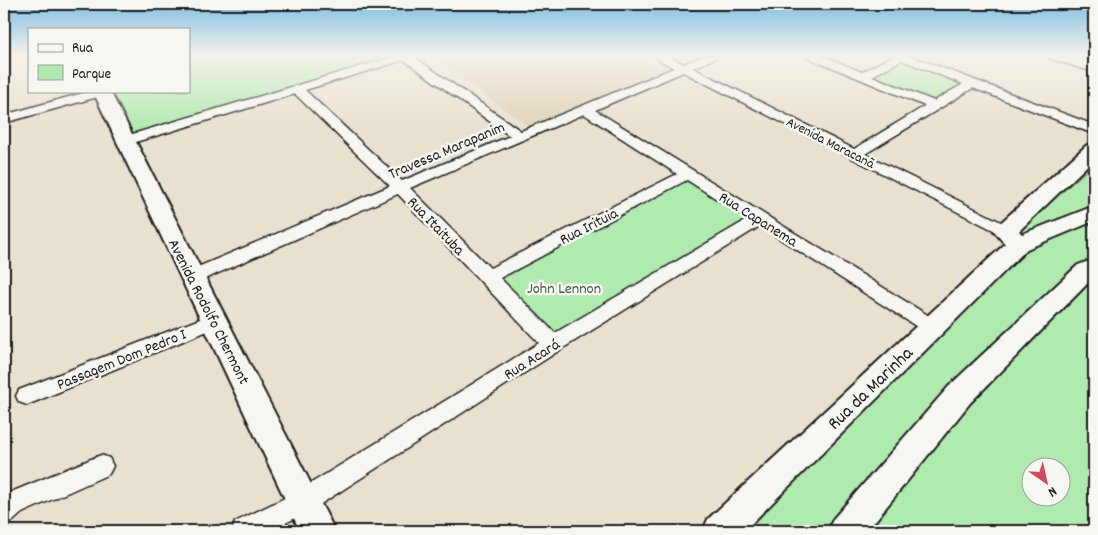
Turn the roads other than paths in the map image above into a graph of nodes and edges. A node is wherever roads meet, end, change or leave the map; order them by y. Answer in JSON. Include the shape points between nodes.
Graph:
{"nodes":[{"id":1,"x":326,"y":80,"type":"edge"},
{"id":2,"x":440,"y":80,"type":"edge"},
{"id":3,"x":656,"y":80,"type":"edge"},
{"id":4,"x":708,"y":80,"type":"edge"},
{"id":5,"x":873,"y":80,"type":"edge"},
{"id":6,"x":965,"y":80,"type":"edge"},
{"id":7,"x":973,"y":83,"type":"junction"},
{"id":8,"x":297,"y":89,"type":"junction"},
{"id":9,"x":101,"y":92,"type":"edge"},
{"id":10,"x":935,"y":106,"type":"junction"},
{"id":11,"x":586,"y":110,"type":"junction"},
{"id":12,"x":4,"y":119,"type":"edge"},
{"id":13,"x":1094,"y":130,"type":"edge"},
{"id":14,"x":520,"y":137,"type":"junction"},
{"id":15,"x":124,"y":141,"type":"junction"},
{"id":16,"x":1094,"y":149,"type":"edge"},
{"id":17,"x":856,"y":154,"type":"junction"},
{"id":18,"x":688,"y":174,"type":"junction"},
{"id":19,"x":400,"y":187,"type":"junction"},
{"id":20,"x":1094,"y":213,"type":"edge"},
{"id":21,"x":760,"y":219,"type":"junction"},
{"id":22,"x":1012,"y":237,"type":"junction"},
{"id":23,"x":1094,"y":267,"type":"edge"},
{"id":24,"x":192,"y":277,"type":"junction"},
{"id":25,"x":488,"y":277,"type":"junction"},
{"id":26,"x":215,"y":320,"type":"junction"},
{"id":27,"x":932,"y":327,"type":"junction"},
{"id":28,"x":553,"y":344,"type":"junction"},
{"id":29,"x":27,"y":396,"type":"dead end"},
{"id":30,"x":101,"y":466,"type":"dead end"},
{"id":31,"x":304,"y":501,"type":"junction"},
{"id":32,"x":5,"y":511,"type":"edge"},
{"id":33,"x":244,"y":531,"type":"edge"},
{"id":34,"x":318,"y":531,"type":"edge"},
{"id":35,"x":720,"y":531,"type":"edge"},
{"id":36,"x":845,"y":531,"type":"edge"}],
"edges":[{"from":1,"to":8,"type":"street"},
{"from":2,"to":14,"type":"street"},
{"from":3,"to":11,"type":"street","name":"Travessa Marapanim"},
{"from":4,"to":17,"type":"street","name":"Avenida Maracanã"},
{"from":5,"to":10,"type":"street"},
{"from":6,"to":7,"type":"street"},
{"from":7,"to":10,"type":"street"},
{"from":7,"to":13,"type":"street"},
{"from":8,"to":15,"type":"street"},
{"from":8,"to":19,"type":"street","name":"Rua Itaituba"},
{"from":9,"to":12,"type":"street"},
{"from":9,"to":15,"type":"main road","name":"Avenida Rodolfo Chermont"},
{"from":10,"to":17,"type":"street"},
{"from":11,"to":14,"type":"street","name":"Travessa Marapanim"},
{"from":11,"to":18,"type":"street","name":"Rua Capanema"},
{"from":14,"to":19,"type":"street","name":"Travessa Marapanim"},
{"from":15,"to":24,"type":"main road","name":"Avenida Rodolfo Chermont"},
{"from":16,"to":22,"type":"main road","name":"Rua da Marinha"},
{"from":17,"to":22,"type":"street","name":"Avenida Maracanã"},
{"from":18,"to":21,"type":"street","name":"Rua Capanema"},
{"from":18,"to":25,"type":"street","name":"Rua Irituia"},
{"from":19,"to":24,"type":"street","name":"Travessa Marapanim"},
{"from":19,"to":25,"type":"street","name":"Rua Itaituba"},
{"from":20,"to":22,"type":"main road","name":"Rua da Marinha"},
{"from":21,"to":27,"type":"street","name":"Rua Capanema"},
{"from":21,"to":28,"type":"street","name":"Rua Acará"},
{"from":22,"to":27,"type":"main road","name":"Rua da Marinha"},
{"from":23,"to":36,"type":"main road","via":[[1086,271],[960,394]]},
{"from":24,"to":26,"type":"main road","name":"Avenida Rodolfo Chermont"},
{"from":25,"to":28,"type":"street","name":"Rua Itaituba"},
{"from":26,"to":29,"type":"street","name":"Passagem Dom Pedro I"},
{"from":26,"to":31,"type":"main road","name":"Avenida Rodolfo Chermont"},
{"from":27,"to":35,"type":"main road","name":"Rua da Marinha"},
{"from":28,"to":31,"type":"street","name":"Rua Acará"},
{"from":30,"to":32,"type":"street","via":[[13,504]]},
{"from":31,"to":33,"type":"street","name":"Rua Acará"},
{"from":31,"to":34,"type":"main road","name":"Avenida Rodolfo Chermont"}]}
